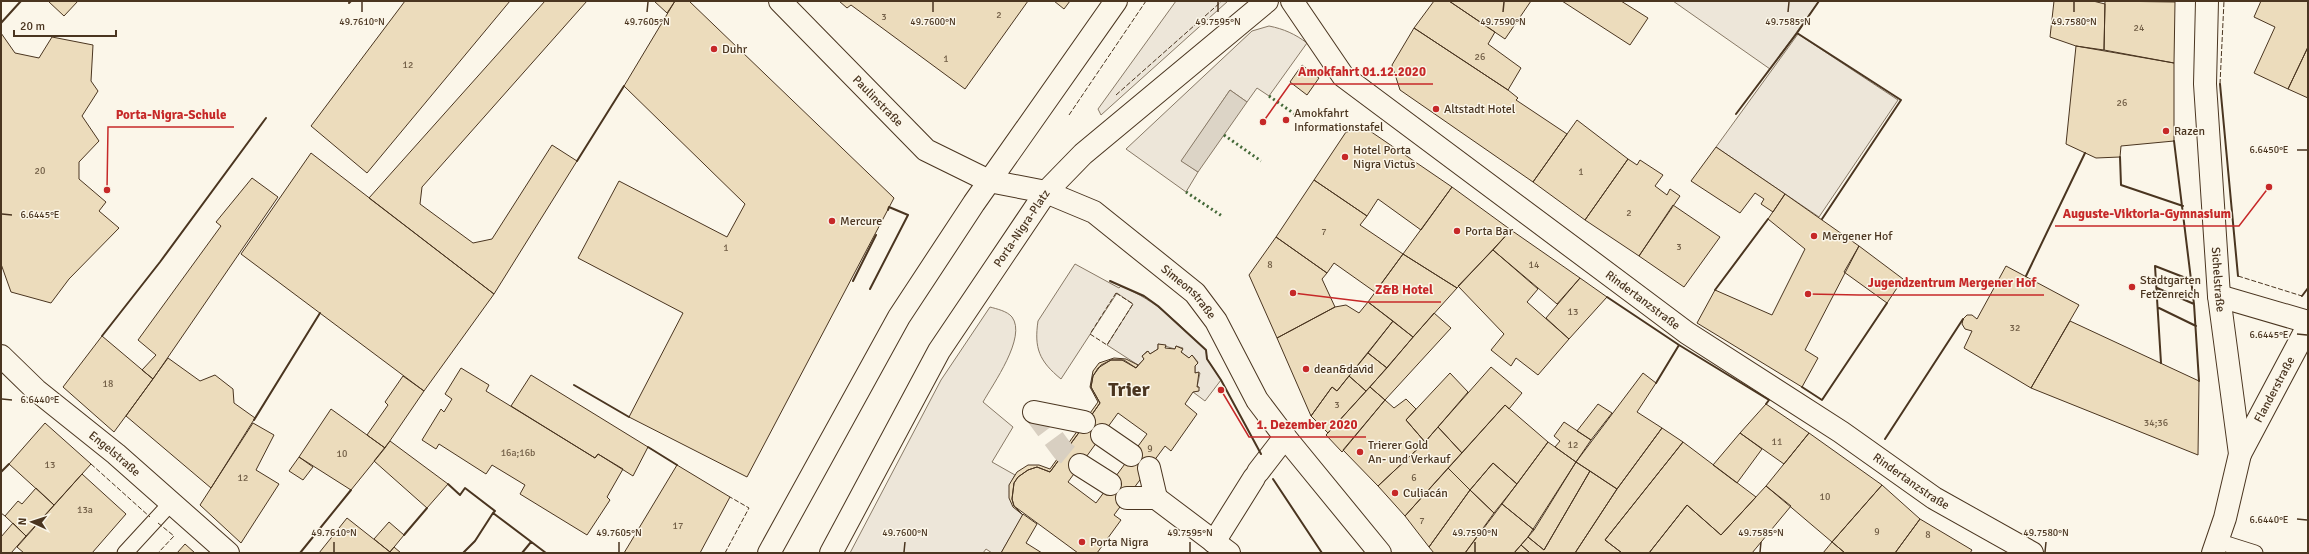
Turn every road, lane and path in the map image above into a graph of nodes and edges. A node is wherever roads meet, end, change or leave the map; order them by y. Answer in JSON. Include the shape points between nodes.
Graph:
{"nodes":[{"id":1,"x":780,"y":1,"type":"edge"},
{"id":2,"x":1116,"y":1,"type":"edge"},
{"id":3,"x":1267,"y":1,"type":"edge"},
{"id":4,"x":1292,"y":1,"type":"edge"},
{"id":5,"x":2207,"y":1,"type":"edge"},
{"id":6,"x":989,"y":181,"type":"junction"},
{"id":7,"x":1046,"y":192,"type":"junction"},
{"id":8,"x":2218,"y":296,"type":"junction"},
{"id":9,"x":2308,"y":322,"type":"edge"},
{"id":10,"x":2308,"y":326,"type":"edge"},
{"id":11,"x":1,"y":356,"type":"edge"},
{"id":12,"x":1034,"y":412,"type":"dead end"},
{"id":13,"x":1084,"y":422,"type":"dead end"},
{"id":14,"x":1102,"y":435,"type":"dead end"},
{"id":15,"x":1284,"y":437,"type":"junction"},
{"id":16,"x":2240,"y":454,"type":"junction"},
{"id":17,"x":1131,"y":455,"type":"dead end"},
{"id":18,"x":1080,"y":465,"type":"tunnel mouth"},
{"id":19,"x":1149,"y":468,"type":"dead end"},
{"id":20,"x":1110,"y":484,"type":"dead end"},
{"id":21,"x":1127,"y":498,"type":"dead end"},
{"id":22,"x":1156,"y":498,"type":"junction"},
{"id":23,"x":171,"y":503,"type":"junction"},
{"id":24,"x":2215,"y":547,"type":"edge"},
{"id":25,"x":1222,"y":548,"type":"edge"},
{"id":26,"x":125,"y":553,"type":"edge"},
{"id":27,"x":228,"y":553,"type":"edge"},
{"id":28,"x":769,"y":553,"type":"edge"},
{"id":29,"x":831,"y":553,"type":"edge"},
{"id":30,"x":1380,"y":553,"type":"edge"},
{"id":31,"x":2032,"y":553,"type":"edge"},
{"id":32,"x":2255,"y":553,"type":"edge"}],
"edges":[{"from":1,"to":6,"type":"street","name":"Paulinstraße","via":[[926,150]]},
{"from":2,"to":6,"type":"street"},
{"from":3,"to":7,"type":"street","name":"Porta-Nigra-Platz","via":[[1083,154]]},
{"from":4,"to":31,"type":"street","name":"Rindertanzstraße","via":[[1343,76],[1681,328],[1840,432],[1934,498]]},
{"from":5,"to":8,"type":"street","name":"Sichelstraße","via":[[2205,84]]},
{"from":6,"to":7,"type":"street","name":"Paulinstraße"},
{"from":6,"to":28,"type":"street","via":[[899,317]]},
{"from":7,"to":15,"type":"street","name":"Simeonstraße","via":[[1094,212],[1195,293],[1216,321],[1257,400]]},
{"from":7,"to":29,"type":"street","name":"Porta-Nigra-Platz","via":[[939,350]]},
{"from":8,"to":9,"type":"street"},
{"from":8,"to":16,"type":"street","name":"Sichelstraße"},
{"from":10,"to":16,"type":"street","name":"Flanderstraße"},
{"from":11,"to":23,"type":"street","name":"Engelstraße","via":[[36,390],[116,454]]},
{"from":12,"to":13,"type":"street"},
{"from":14,"to":17,"type":"street"},
{"from":15,"to":25,"type":"street","via":[[1256,475]]},
{"from":15,"to":30,"type":"street","name":"Simeonstraße"},
{"from":16,"to":24,"type":"street","name":"Sichelstraße"},
{"from":18,"to":20,"type":"street"},
{"from":19,"to":22,"type":"street"},
{"from":21,"to":22,"type":"street"},
{"from":22,"to":25,"type":"street"},
{"from":23,"to":26,"type":"lane"},
{"from":23,"to":27,"type":"street","name":"Engelstraße"},
{"from":24,"to":32,"type":"lane"}]}
